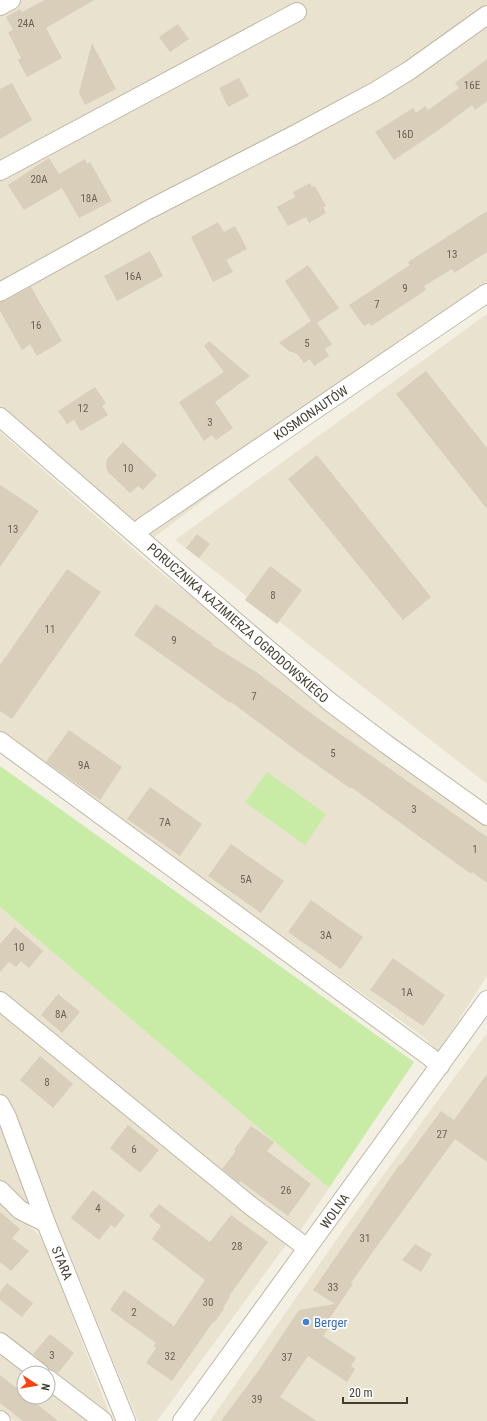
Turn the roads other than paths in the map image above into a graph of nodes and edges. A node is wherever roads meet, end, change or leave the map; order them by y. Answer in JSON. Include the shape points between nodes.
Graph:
{"nodes":[{"id":1,"x":11,"y":0,"type":"edge"},
{"id":2,"x":0,"y":6,"type":"edge"},
{"id":3,"x":297,"y":12,"type":"dead end"},
{"id":4,"x":487,"y":15,"type":"edge"},
{"id":5,"x":0,"y":171,"type":"edge"},
{"id":6,"x":0,"y":292,"type":"edge"},
{"id":7,"x":487,"y":293,"type":"edge"},
{"id":8,"x":0,"y":417,"type":"edge"},
{"id":9,"x":135,"y":534,"type":"junction"},
{"id":10,"x":0,"y":741,"type":"edge"},
{"id":11,"x":487,"y":816,"type":"edge"},
{"id":12,"x":487,"y":1000,"type":"edge"},
{"id":13,"x":0,"y":1001,"type":"edge"},
{"id":14,"x":440,"y":1066,"type":"junction"},
{"id":15,"x":0,"y":1104,"type":"edge"},
{"id":16,"x":0,"y":1190,"type":"edge"},
{"id":17,"x":46,"y":1223,"type":"junction"},
{"id":18,"x":307,"y":1248,"type":"junction"},
{"id":19,"x":0,"y":1342,"type":"edge"},
{"id":20,"x":30,"y":1365,"type":"edge"},
{"id":21,"x":56,"y":1385,"type":"edge"},
{"id":22,"x":103,"y":1421,"type":"edge"},
{"id":23,"x":126,"y":1421,"type":"edge"},
{"id":24,"x":182,"y":1421,"type":"edge"}],
"edges":[{"from":1,"to":2,"type":"street"},
{"from":3,"to":5,"type":"street"},
{"from":4,"to":6,"type":"street","via":[[376,91],[150,209]]},
{"from":7,"to":9,"type":"street","name":"KOSMONAUTÓW"},
{"from":8,"to":9,"type":"street","name":"PORUCZNIKA KAZIMIERZA OGRODOWSKIEGO"},
{"from":9,"to":11,"type":"street","name":"PORUCZNIKA KAZIMIERZA OGRODOWSKIEGO","via":[[330,702]]},
{"from":10,"to":14,"type":"street","via":[[346,994]]},
{"from":12,"to":14,"type":"street","name":"WOLNA"},
{"from":13,"to":18,"type":"street","via":[[251,1206]]},
{"from":14,"to":18,"type":"street","name":"WOLNA"},
{"from":15,"to":17,"type":"street","name":"STARA"},
{"from":16,"to":17,"type":"street","via":[[20,1210]]},
{"from":17,"to":23,"type":"street","name":"STARA"},
{"from":18,"to":24,"type":"street","name":"WOLNA"},
{"from":19,"to":20,"type":"street"},
{"from":21,"to":22,"type":"street"}]}
